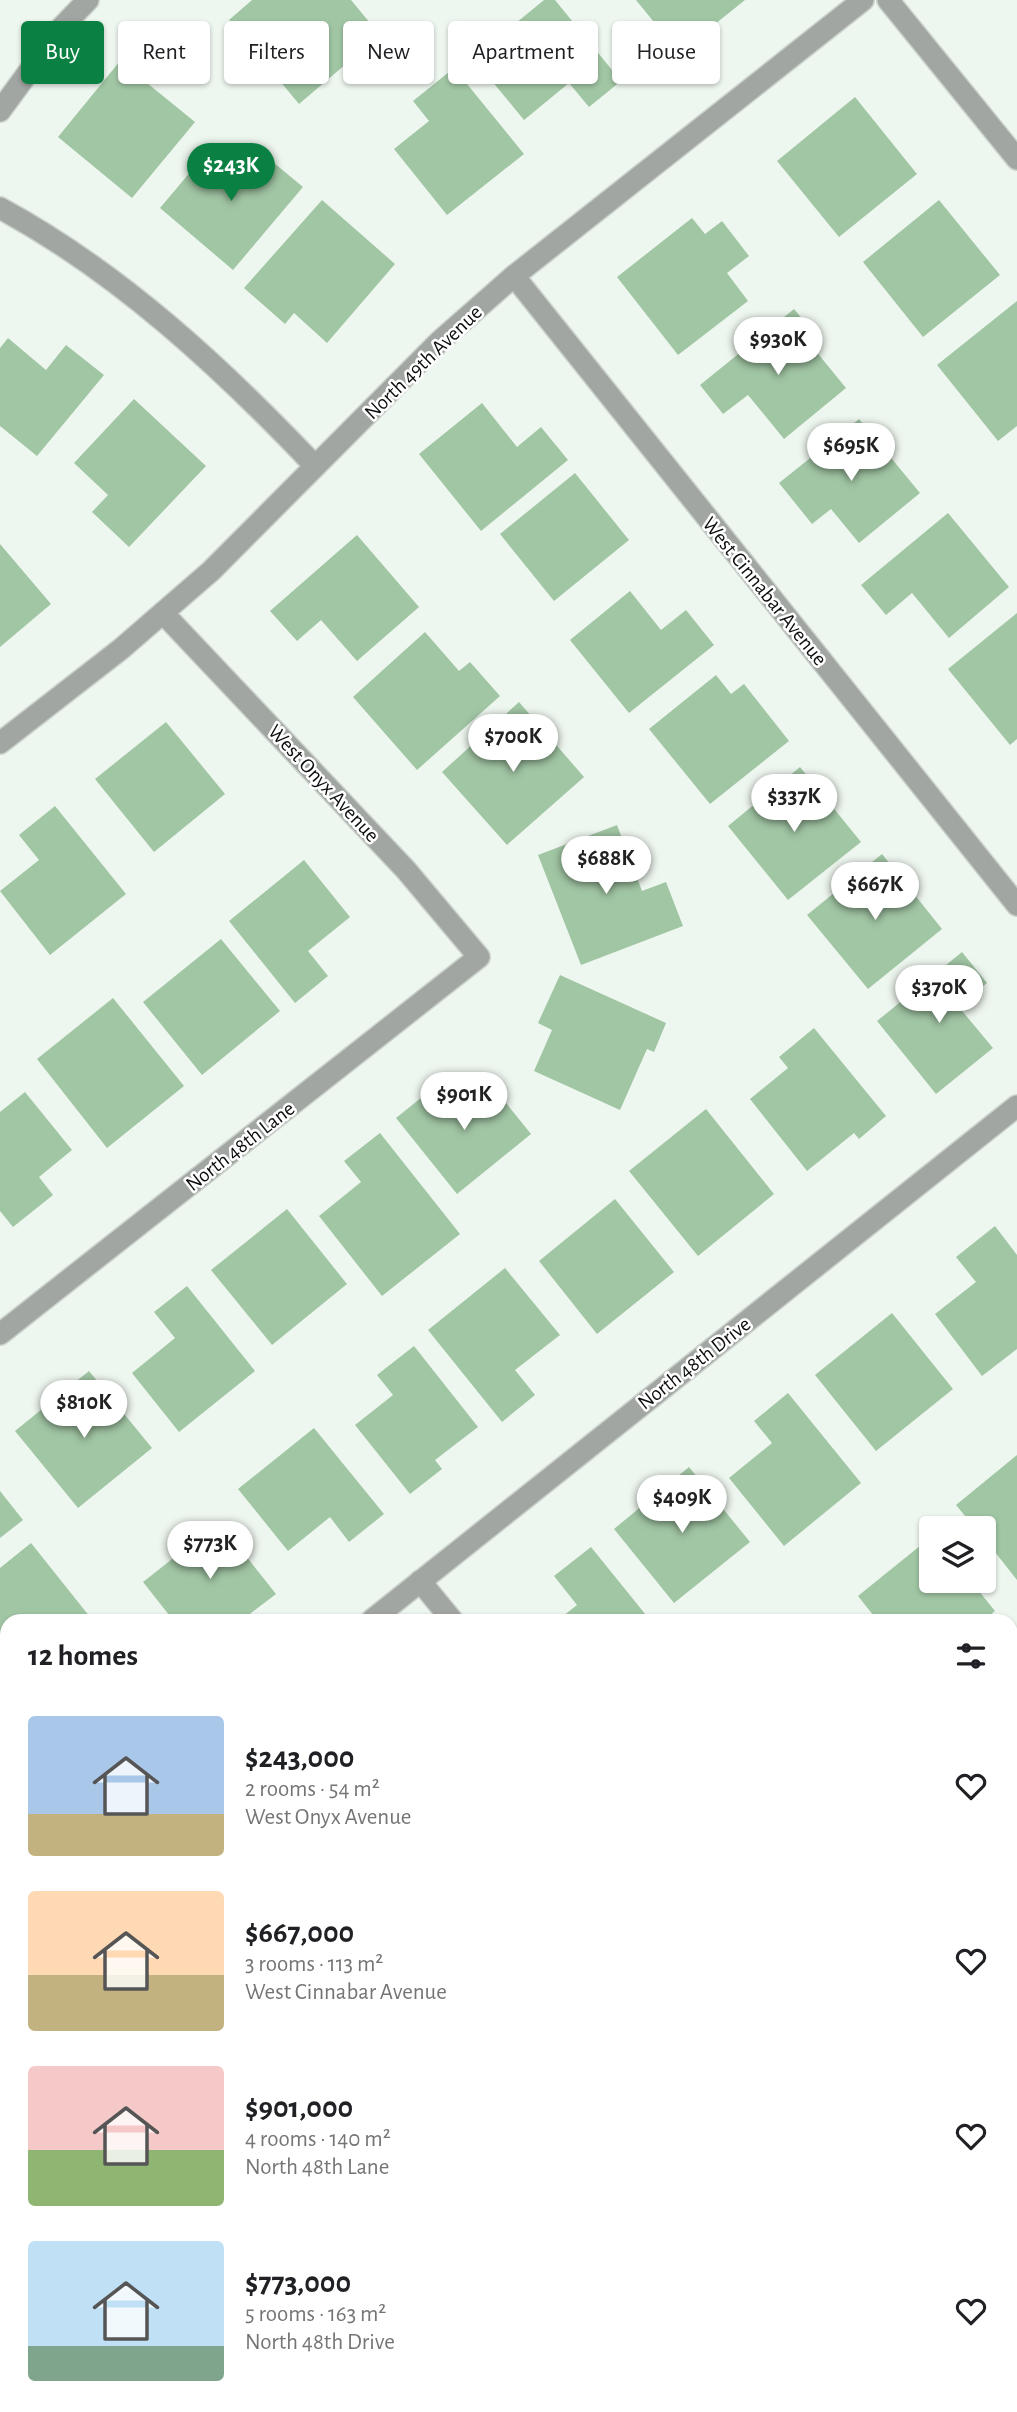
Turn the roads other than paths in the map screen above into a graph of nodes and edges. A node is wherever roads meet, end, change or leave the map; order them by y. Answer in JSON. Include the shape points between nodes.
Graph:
{"nodes":[{"id":1,"x":88,"y":0,"type":"edge"},
{"id":2,"x":863,"y":0,"type":"edge"},
{"id":3,"x":888,"y":0,"type":"edge"},
{"id":4,"x":0,"y":111,"type":"edge"},
{"id":5,"x":1017,"y":159,"type":"edge"},
{"id":6,"x":0,"y":208,"type":"edge"},
{"id":7,"x":514,"y":276,"type":"junction"},
{"id":8,"x":316,"y":466,"type":"junction"},
{"id":9,"x":163,"y":613,"type":"junction"},
{"id":10,"x":0,"y":743,"type":"edge"},
{"id":11,"x":1017,"y":905,"type":"edge"},
{"id":12,"x":479,"y":957,"type":"joint"},
{"id":13,"x":1017,"y":1106,"type":"edge"},
{"id":14,"x":0,"y":1334,"type":"edge"},
{"id":15,"x":420,"y":1581,"type":"junction"},
{"id":16,"x":379,"y":1614,"type":"edge"},
{"id":17,"x":447,"y":1614,"type":"edge"}],
"edges":[{"from":1,"to":4,"type":"street","via":[[60,29]]},
{"from":2,"to":7,"type":"street","name":"North 49th Avenue"},
{"from":3,"to":5,"type":"street"},
{"from":6,"to":8,"type":"street","via":[[54,237],[144,305],[255,403]]},
{"from":7,"to":8,"type":"street","name":"North 49th Avenue","via":[[440,341]]},
{"from":7,"to":11,"type":"street","name":"West Cinnabar Avenue"},
{"from":8,"to":9,"type":"street","name":"North 49th Avenue"},
{"from":9,"to":10,"type":"street","name":"North 49th Avenue"},
{"from":9,"to":12,"type":"street","name":"West Onyx Avenue","via":[[406,870]]},
{"from":12,"to":14,"type":"street","name":"North 48th Lane"},
{"from":13,"to":15,"type":"street","name":"North 48th Drive"},
{"from":15,"to":16,"type":"street","name":"North 48th Drive"},
{"from":15,"to":17,"type":"street"}]}
